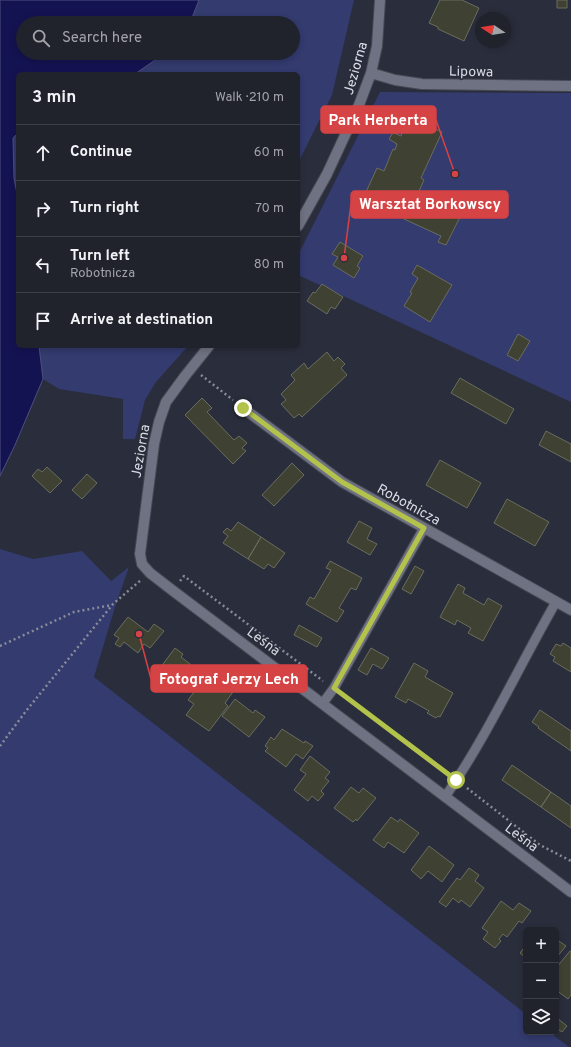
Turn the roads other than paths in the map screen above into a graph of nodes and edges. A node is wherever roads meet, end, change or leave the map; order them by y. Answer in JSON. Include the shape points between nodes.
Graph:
{"nodes":[{"id":1,"x":380,"y":0,"type":"edge"},
{"id":2,"x":371,"y":73,"type":"junction"},
{"id":3,"x":571,"y":86,"type":"edge"},
{"id":4,"x":300,"y":222,"type":"edge"},
{"id":5,"x":208,"y":348,"type":"edge"},
{"id":6,"x":243,"y":408,"type":"road end"},
{"id":7,"x":424,"y":528,"type":"junction"},
{"id":8,"x":150,"y":573,"type":"joint"},
{"id":9,"x":556,"y":602,"type":"junction"},
{"id":10,"x":571,"y":610,"type":"edge"},
{"id":11,"x":323,"y":703,"type":"junction"},
{"id":12,"x":445,"y":796,"type":"junction"},
{"id":13,"x":571,"y":892,"type":"edge"}],
"edges":[{"from":1,"to":2,"type":"street","name":"Jeziorna","via":[[377,46]]},
{"from":2,"to":3,"type":"street","name":"Lipowa","via":[[422,84]]},
{"from":2,"to":4,"type":"street","name":"Jeziorna","via":[[327,174]]},
{"from":5,"to":8,"type":"street","name":"Jeziorna","via":[[166,402],[159,422],[140,554],[142,564]]},
{"from":6,"to":7,"type":"street","name":"Robotnicza","via":[[342,482]]},
{"from":7,"to":9,"type":"street","name":"Robotnicza"},
{"from":7,"to":11,"type":"lane","via":[[334,688]]},
{"from":8,"to":11,"type":"street","name":"Leśna"},
{"from":9,"to":10,"type":"street","name":"Robotnicza"},
{"from":9,"to":12,"type":"lane","via":[[502,702]]},
{"from":11,"to":12,"type":"street","name":"Leśna"},
{"from":12,"to":13,"type":"street","name":"Leśna"}]}
